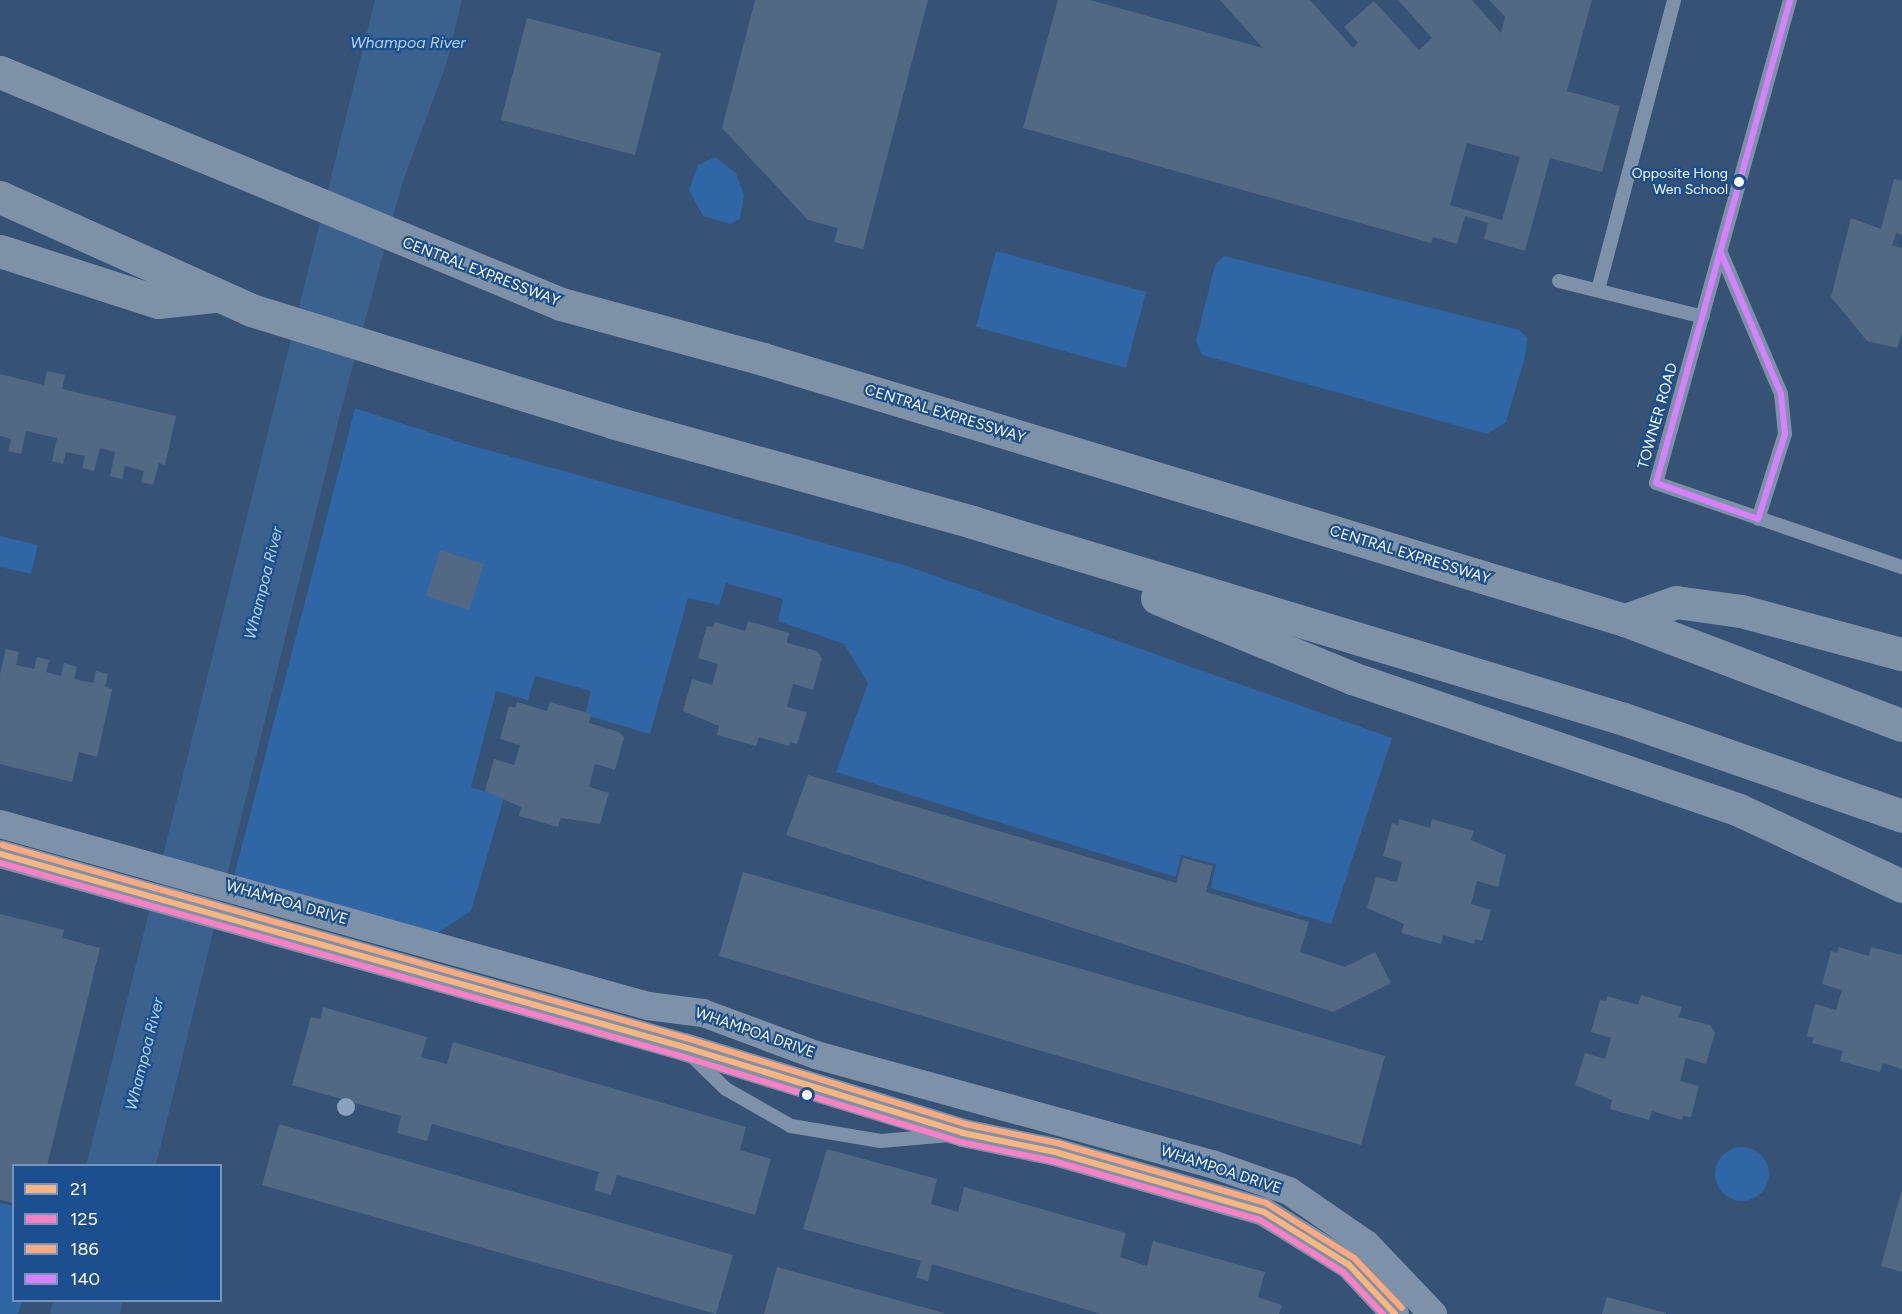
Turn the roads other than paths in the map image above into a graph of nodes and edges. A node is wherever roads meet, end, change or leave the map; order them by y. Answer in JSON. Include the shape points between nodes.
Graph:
{"nodes":[{"id":1,"x":1674,"y":0,"type":"edge"},
{"id":2,"x":1790,"y":0,"type":"edge"},
{"id":3,"x":0,"y":72,"type":"edge"},
{"id":4,"x":0,"y":197,"type":"edge"},
{"id":5,"x":0,"y":251,"type":"edge"},
{"id":6,"x":1721,"y":253,"type":"junction"},
{"id":7,"x":1559,"y":281,"type":"dead end"},
{"id":8,"x":1598,"y":290,"type":"junction"},
{"id":9,"x":215,"y":296,"type":"junction"},
{"id":10,"x":1703,"y":317,"type":"junction"},
{"id":11,"x":1758,"y":519,"type":"junction"},
{"id":12,"x":972,"y":522,"type":"junction"},
{"id":13,"x":1902,"y":567,"type":"edge"},
{"id":14,"x":1625,"y":620,"type":"junction"},
{"id":15,"x":1902,"y":654,"type":"edge"},
{"id":16,"x":1902,"y":725,"type":"edge"},
{"id":17,"x":1902,"y":816,"type":"edge"},
{"id":18,"x":4,"y":820,"type":"edge"},
{"id":19,"x":0,"y":854,"type":"edge"},
{"id":20,"x":1902,"y":886,"type":"edge"},
{"id":21,"x":684,"y":1047,"type":"junction"},
{"id":22,"x":963,"y":1133,"type":"junction"},
{"id":23,"x":1395,"y":1314,"type":"edge"},
{"id":24,"x":1433,"y":1314,"type":"edge"}],
"edges":[{"from":1,"to":8,"type":"lane"},
{"from":2,"to":6,"type":"lane","name":"TOWNER ROAD"},
{"from":3,"to":14,"type":"highway","name":"CENTRAL EXPRESSWAY","via":[[464,268],[561,304],[763,359]]},
{"from":4,"to":9,"type":"highway"},
{"from":5,"to":9,"type":"highway","via":[[158,302]]},
{"from":6,"to":10,"type":"lane","name":"TOWNER ROAD"},
{"from":6,"to":11,"type":"lane","via":[[1781,394],[1785,434]]},
{"from":7,"to":8,"type":"lane"},
{"from":8,"to":10,"type":"lane"},
{"from":9,"to":12,"type":"highway","via":[[612,422]]},
{"from":10,"to":11,"type":"lane","name":"TOWNER ROAD","via":[[1656,483]]},
{"from":11,"to":13,"type":"lane","name":"TOWNER ROAD"},
{"from":12,"to":17,"type":"highway","via":[[1624,719]]},
{"from":12,"to":20,"type":"highway","via":[[1352,678],[1740,810]]},
{"from":14,"to":15,"type":"highway","via":[[1676,602],[1741,611]]},
{"from":14,"to":16,"type":"highway","name":"CENTRAL EXPRESSWAY"},
{"from":18,"to":24,"type":"street","name":"WHAMPOA DRIVE","via":[[111,855],[648,1006],[703,1013],[816,1054],[1223,1168],[1289,1191],[1366,1244]]},
{"from":19,"to":21,"type":"street","name":"WHAMPOA DRIVE"},
{"from":21,"to":22,"type":"street","name":"WHAMPOA DRIVE"},
{"from":21,"to":22,"type":"lane","via":[[726,1089],[790,1126],[881,1141]]},
{"from":22,"to":23,"type":"street","name":"WHAMPOA DRIVE","via":[[1055,1152],[1264,1212],[1349,1264]]}]}
